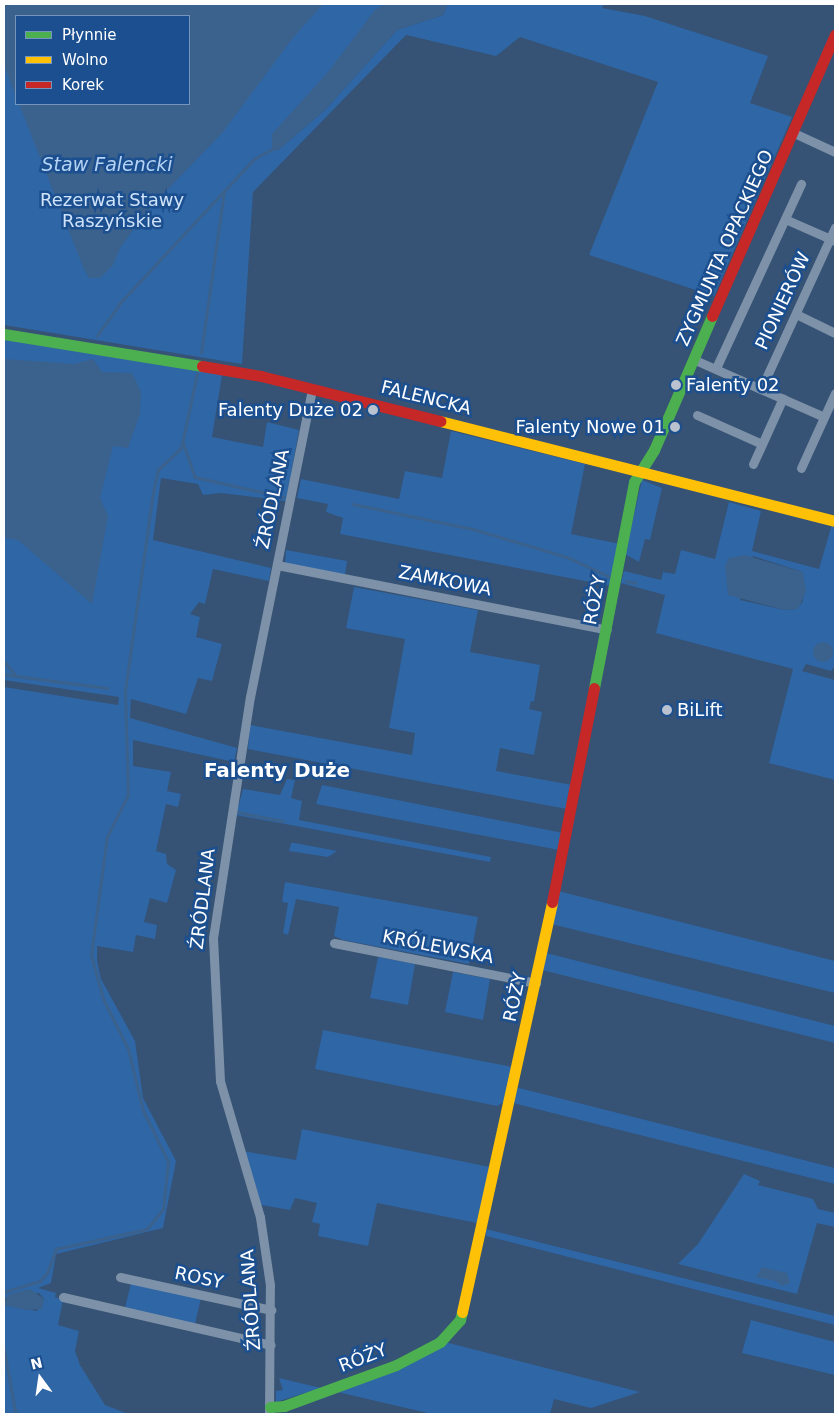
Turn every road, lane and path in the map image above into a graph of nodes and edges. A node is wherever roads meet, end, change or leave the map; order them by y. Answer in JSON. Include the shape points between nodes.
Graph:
{"nodes":[{"id":1,"x":835,"y":35,"type":"edge"},
{"id":2,"x":794,"y":134,"type":"junction"},
{"id":3,"x":835,"y":152,"type":"edge"},
{"id":4,"x":800,"y":184,"type":"dead end"},
{"id":5,"x":785,"y":219,"type":"junction"},
{"id":6,"x":835,"y":227,"type":"edge"},
{"id":7,"x":832,"y":241,"type":"edge"},
{"id":8,"x":796,"y":314,"type":"junction"},
{"id":9,"x":835,"y":333,"type":"edge"},
{"id":10,"x":4,"y":334,"type":"edge"},
{"id":11,"x":695,"y":360,"type":"junction"},
{"id":12,"x":716,"y":368,"type":"junction"},
{"id":13,"x":312,"y":389,"type":"junction"},
{"id":14,"x":761,"y":389,"type":"junction"},
{"id":15,"x":835,"y":393,"type":"edge"},
{"id":16,"x":783,"y":398,"type":"junction"},
{"id":17,"x":697,"y":416,"type":"dead end"},
{"id":18,"x":824,"y":417,"type":"junction"},
{"id":19,"x":762,"y":444,"type":"junction"},
{"id":20,"x":753,"y":464,"type":"dead end"},
{"id":21,"x":801,"y":468,"type":"dead end"},
{"id":22,"x":639,"y":471,"type":"junction"},
{"id":23,"x":835,"y":521,"type":"edge"},
{"id":24,"x":276,"y":565,"type":"junction"},
{"id":25,"x":607,"y":630,"type":"junction"},
{"id":26,"x":334,"y":944,"type":"dead end"},
{"id":27,"x":536,"y":983,"type":"junction"},
{"id":28,"x":120,"y":1277,"type":"dead end"},
{"id":29,"x":63,"y":1297,"type":"dead end"},
{"id":30,"x":272,"y":1310,"type":"junction"},
{"id":31,"x":271,"y":1345,"type":"junction"},
{"id":32,"x":269,"y":1411,"type":"edge"}],
"edges":[{"from":1,"to":2,"type":"street","name":"ZYGMUNTA OPACKIEGO"},
{"from":2,"to":3,"type":"street"},
{"from":2,"to":11,"type":"street","name":"ZYGMUNTA OPACKIEGO"},
{"from":4,"to":5,"type":"street"},
{"from":5,"to":7,"type":"street"},
{"from":5,"to":12,"type":"street"},
{"from":6,"to":7,"type":"street","name":"PIONIERÓW"},
{"from":7,"to":8,"type":"street","name":"PIONIERÓW"},
{"from":8,"to":9,"type":"street"},
{"from":8,"to":14,"type":"street","name":"PIONIERÓW"},
{"from":10,"to":13,"type":"street","name":"FALENCKA","via":[[186,361]]},
{"from":11,"to":12,"type":"street"},
{"from":11,"to":22,"type":"street","name":"ZYGMUNTA OPACKIEGO","via":[[650,458]]},
{"from":12,"to":14,"type":"street"},
{"from":13,"to":22,"type":"street","name":"FALENCKA"},
{"from":13,"to":24,"type":"street","name":"ŹRÓDLANA"},
{"from":14,"to":16,"type":"street"},
{"from":15,"to":18,"type":"street"},
{"from":16,"to":18,"type":"street"},
{"from":16,"to":19,"type":"street"},
{"from":17,"to":19,"type":"street"},
{"from":18,"to":21,"type":"street"},
{"from":19,"to":20,"type":"street"},
{"from":22,"to":23,"type":"street","name":"FALENCKA"},
{"from":22,"to":25,"type":"street","name":"RÓŻY"},
{"from":24,"to":25,"type":"street","name":"ZAMKOWA"},
{"from":24,"to":30,"type":"street","name":"ŹRÓDLANA","via":[[236,778],[215,919],[212,970],[221,1085],[260,1217]]},
{"from":25,"to":27,"type":"street","name":"RÓŻY"},
{"from":26,"to":27,"type":"street","name":"KRÓLEWSKA"},
{"from":27,"to":32,"type":"street","name":"RÓŻY","via":[[475,1265],[460,1320],[440,1342],[396,1365]]},
{"from":28,"to":30,"type":"street","name":"ROSY"},
{"from":29,"to":31,"type":"street"},
{"from":30,"to":31,"type":"street","name":"ŹRÓDLANA"},
{"from":31,"to":32,"type":"street","name":"ŹRÓDLANA"}]}
